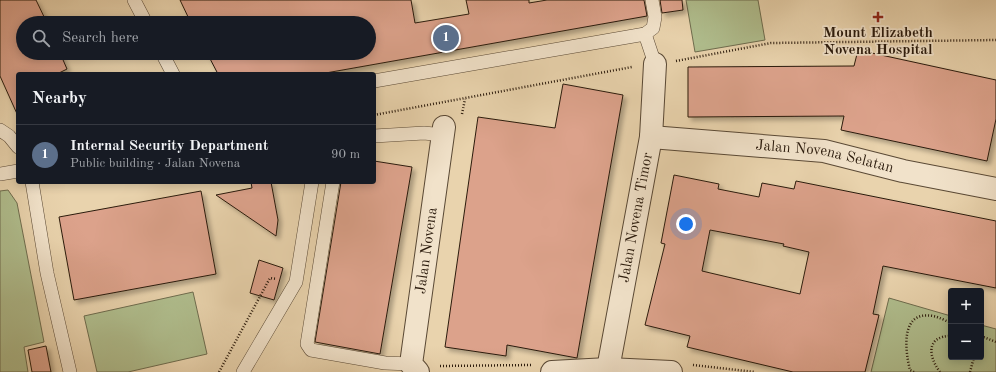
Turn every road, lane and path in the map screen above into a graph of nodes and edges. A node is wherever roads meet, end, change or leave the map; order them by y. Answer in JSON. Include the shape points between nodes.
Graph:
{"nodes":[{"id":1,"x":134,"y":0,"type":"edge"},
{"id":2,"x":652,"y":0,"type":"edge"},
{"id":3,"x":142,"y":16,"type":"edge"},
{"id":4,"x":645,"y":34,"type":"junction"},
{"id":5,"x":996,"y":40,"type":"edge"},
{"id":6,"x":166,"y":60,"type":"edge"},
{"id":7,"x":654,"y":64,"type":"junction"},
{"id":8,"x":172,"y":72,"type":"edge"},
{"id":9,"x":376,"y":81,"type":"edge"},
{"id":10,"x":465,"y":98,"type":"junction"},
{"id":11,"x":376,"y":115,"type":"edge"},
{"id":12,"x":449,"y":128,"type":"junction"},
{"id":13,"x":0,"y":130,"type":"edge"},
{"id":14,"x":376,"y":136,"type":"edge"},
{"id":15,"x":651,"y":137,"type":"junction"},
{"id":16,"x":16,"y":145,"type":"edge"},
{"id":17,"x":16,"y":171,"type":"edge"},
{"id":18,"x":0,"y":174,"type":"edge"},
{"id":19,"x":32,"y":184,"type":"edge"},
{"id":20,"x":312,"y":184,"type":"edge"},
{"id":21,"x":333,"y":184,"type":"edge"},
{"id":22,"x":996,"y":189,"type":"edge"},
{"id":23,"x":948,"y":322,"type":"edge"},
{"id":24,"x":948,"y":336,"type":"edge"},
{"id":25,"x":984,"y":337,"type":"edge"},
{"id":26,"x":996,"y":342,"type":"edge"},
{"id":27,"x":973,"y":360,"type":"edge"},
{"id":28,"x":420,"y":367,"type":"edge"},
{"id":29,"x":544,"y":368,"type":"edge"},
{"id":30,"x":680,"y":368,"type":"edge"},
{"id":31,"x":608,"y":369,"type":"junction"},
{"id":32,"x":909,"y":371,"type":"edge"},
{"id":33,"x":70,"y":372,"type":"edge"},
{"id":34,"x":243,"y":372,"type":"edge"},
{"id":35,"x":755,"y":372,"type":"edge"},
{"id":36,"x":914,"y":372,"type":"edge"},
{"id":37,"x":940,"y":372,"type":"edge"},
{"id":38,"x":970,"y":372,"type":"edge"}],
"edges":[{"from":1,"to":3,"type":"lane"},
{"from":2,"to":4,"type":"lane","via":[[655,17],[653,28]]},
{"from":4,"to":7,"type":"lane"},
{"from":4,"to":9,"type":"lane"},
{"from":5,"to":7,"type":"path","via":[[771,43]]},
{"from":6,"to":8,"type":"lane"},
{"from":7,"to":10,"type":"path"},
{"from":7,"to":15,"type":"street","name":"Jalan Novena Timor"},
{"from":10,"to":11,"type":"path"},
{"from":10,"to":12,"type":"path"},
{"from":12,"to":14,"type":"lane","via":[[424,133]]},
{"from":12,"to":28,"type":"street","name":"Jalan Novena"},
{"from":13,"to":16,"type":"lane"},
{"from":15,"to":22,"type":"street","name":"Jalan Novena Selatan","via":[[824,151]]},
{"from":15,"to":31,"type":"street","name":"Jalan Novena Timor"},
{"from":17,"to":18,"type":"lane"},
{"from":19,"to":33,"type":"lane","via":[[48,273]]},
{"from":20,"to":34,"type":"lane","via":[[296,282]]},
{"from":21,"to":28,"type":"lane","via":[[308,348]]},
{"from":23,"to":32,"type":"path","via":[[933,316],[919,317],[910,325],[906,341]]},
{"from":24,"to":37,"type":"path","via":[[938,338],[931,351],[932,359]]},
{"from":25,"to":26,"type":"path"},
{"from":27,"to":38,"type":"path"},
{"from":28,"to":29,"type":"path"},
{"from":29,"to":31,"type":"street"},
{"from":30,"to":31,"type":"street"},
{"from":30,"to":35,"type":"path","via":[[743,369]]},
{"from":32,"to":36,"type":"path"}]}
